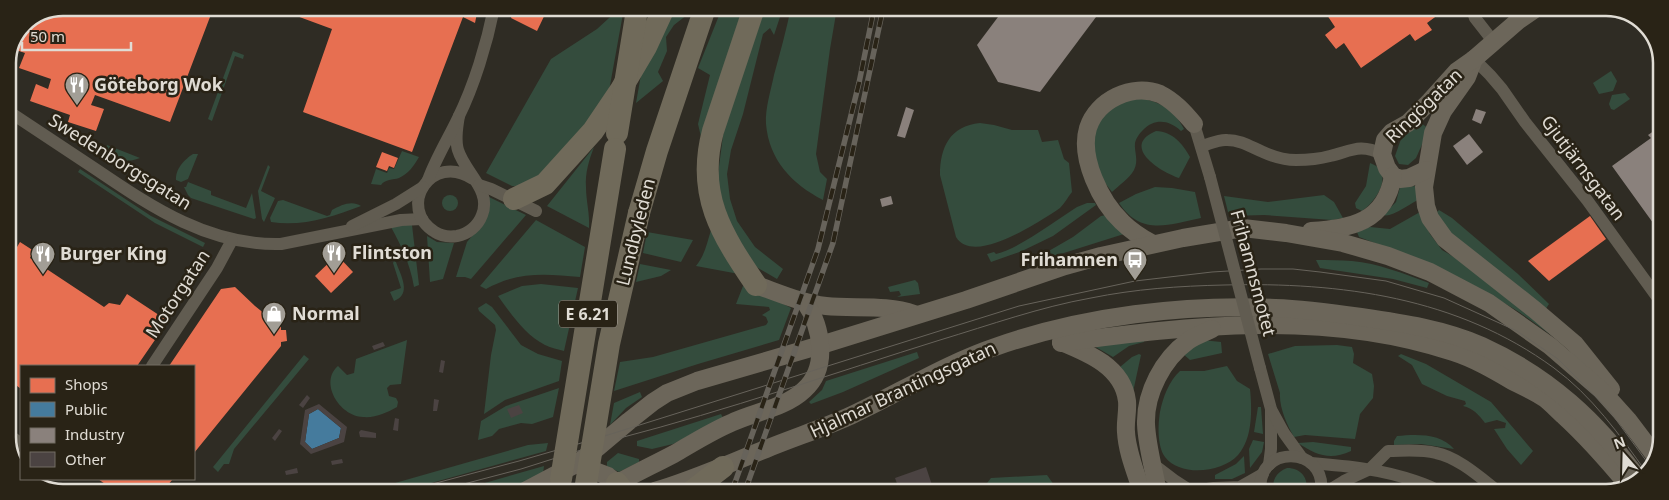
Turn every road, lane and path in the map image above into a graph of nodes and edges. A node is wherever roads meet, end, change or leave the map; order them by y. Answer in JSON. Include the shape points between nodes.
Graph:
{"nodes":[{"id":1,"x":492,"y":16,"type":"edge"},
{"id":2,"x":637,"y":16,"type":"edge"},
{"id":3,"x":660,"y":16,"type":"edge"},
{"id":4,"x":702,"y":16,"type":"edge"},
{"id":5,"x":751,"y":16,"type":"edge"},
{"id":6,"x":1474,"y":16,"type":"edge"},
{"id":7,"x":1525,"y":16,"type":"edge"},
{"id":8,"x":1493,"y":41,"type":"junction"},
{"id":9,"x":1474,"y":60,"type":"junction"},
{"id":10,"x":16,"y":115,"type":"edge"},
{"id":11,"x":459,"y":116,"type":"junction"},
{"id":12,"x":1194,"y":124,"type":"joint"},
{"id":13,"x":1202,"y":146,"type":"junction"},
{"id":14,"x":1382,"y":154,"type":"junction"},
{"id":15,"x":1426,"y":170,"type":"junction"},
{"id":16,"x":1393,"y":176,"type":"junction"},
{"id":17,"x":476,"y":182,"type":"junction"},
{"id":18,"x":425,"y":184,"type":"junction"},
{"id":19,"x":514,"y":199,"type":"junction"},
{"id":20,"x":536,"y":211,"type":"dead end"},
{"id":21,"x":422,"y":219,"type":"junction"},
{"id":22,"x":336,"y":233,"type":"junction"},
{"id":23,"x":1286,"y":233,"type":"junction"},
{"id":24,"x":232,"y":240,"type":"junction"},
{"id":25,"x":1153,"y":244,"type":"junction"},
{"id":26,"x":756,"y":285,"type":"joint"},
{"id":27,"x":1653,"y":291,"type":"edge"},
{"id":28,"x":805,"y":302,"type":"junction"},
{"id":29,"x":917,"y":315,"type":"junction"},
{"id":30,"x":1219,"y":326,"type":"junction"},
{"id":31,"x":1020,"y":339,"type":"junction"},
{"id":32,"x":1061,"y":342,"type":"junction"},
{"id":33,"x":820,"y":345,"type":"junction"},
{"id":34,"x":153,"y":365,"type":"edge"},
{"id":35,"x":1271,"y":409,"type":"junction"},
{"id":36,"x":1628,"y":420,"type":"junction"},
{"id":37,"x":1651,"y":450,"type":"edge"},
{"id":38,"x":1306,"y":460,"type":"junction"},
{"id":39,"x":576,"y":464,"type":"junction"},
{"id":40,"x":1153,"y":464,"type":"junction"},
{"id":41,"x":723,"y":467,"type":"junction"},
{"id":42,"x":1370,"y":469,"type":"junction"},
{"id":43,"x":1266,"y":470,"type":"junction"},
{"id":44,"x":1634,"y":474,"type":"edge"},
{"id":45,"x":1624,"y":480,"type":"edge"},
{"id":46,"x":538,"y":484,"type":"edge"},
{"id":47,"x":560,"y":484,"type":"edge"},
{"id":48,"x":585,"y":484,"type":"edge"},
{"id":49,"x":612,"y":484,"type":"edge"},
{"id":50,"x":623,"y":484,"type":"edge"},
{"id":51,"x":676,"y":484,"type":"edge"},
{"id":52,"x":701,"y":484,"type":"edge"},
{"id":53,"x":1140,"y":484,"type":"edge"},
{"id":54,"x":1157,"y":484,"type":"edge"},
{"id":55,"x":1179,"y":484,"type":"edge"},
{"id":56,"x":1245,"y":484,"type":"edge"},
{"id":57,"x":1260,"y":484,"type":"edge"},
{"id":58,"x":1321,"y":484,"type":"edge"},
{"id":59,"x":1339,"y":484,"type":"edge"},
{"id":60,"x":1423,"y":484,"type":"edge"},
{"id":61,"x":1489,"y":484,"type":"edge"}],
"edges":[{"from":1,"to":11,"type":"street","via":[[484,50]]},
{"from":2,"to":47,"type":"highway","name":"Lundbyleden","number":"E 6.21","bridge":true},
{"from":3,"to":19,"type":"highway","via":[[625,84],[593,131],[545,184]]},
{"from":4,"to":48,"type":"highway","name":"Lundbyleden","number":"E 6.21","bridge":true,"via":[[639,213],[609,344]]},
{"from":5,"to":26,"type":"highway","via":[[712,131],[707,165],[710,199],[717,219],[732,250]]},
{"from":6,"to":8,"type":"street"},
{"from":7,"to":8,"type":"main road","name":"Ringögatan"},
{"from":8,"to":9,"type":"main road","name":"Ringögatan"},
{"from":9,"to":14,"type":"main road","name":"Ringögatan","via":[[1457,71],[1408,123],[1392,132],[1385,140]]},
{"from":9,"to":15,"type":"main road","name":"Ringögatan","via":[[1433,133]]},
{"from":9,"to":27,"type":"street","name":"Gjutjärnsgatan","via":[[1496,82],[1588,200]]},
{"from":10,"to":24,"type":"street","name":"Swedenborgsgatan","via":[[173,219]]},
{"from":11,"to":17,"type":"street","via":[[458,149]]},
{"from":11,"to":18,"type":"street"},
{"from":12,"to":13,"type":"street","name":"Frihamnsmotet"},
{"from":12,"to":25,"type":"main road","via":[[1172,101],[1146,90],[1122,94],[1106,103],[1088,128],[1088,158],[1108,206],[1124,224]]},
{"from":13,"to":14,"type":"street","via":[[1229,140],[1277,158],[1295,160],[1321,158],[1352,148]]},
{"from":13,"to":35,"type":"street","name":"Frihamnsmotet","bridge":true},
{"from":14,"to":16,"type":"main road","name":"Ringögatan","via":[[1386,168]]},
{"from":15,"to":16,"type":"main road","via":[[1409,178]]},
{"from":15,"to":36,"type":"main road","name":"Ringögatan","via":[[1426,206],[1439,232],[1575,344],[1618,398]]},
{"from":16,"to":23,"type":"main road","via":[[1387,199],[1353,226]]},
{"from":17,"to":18,"type":"street","via":[[450,170],[434,175]]},
{"from":17,"to":19,"type":"street"},
{"from":17,"to":21,"type":"street","via":[[484,200],[482,217],[465,234],[438,234]]},
{"from":18,"to":21,"type":"street","via":[[418,203]]},
{"from":18,"to":22,"type":"street","name":"Swedenborgsgatan","via":[[396,204]]},
{"from":19,"to":20,"type":"street"},
{"from":21,"to":22,"type":"street","name":"Swedenborgsgatan"},
{"from":22,"to":24,"type":"street","name":"Swedenborgsgatan","via":[[281,244]]},
{"from":23,"to":25,"type":"main road","via":[[1243,228]]},
{"from":23,"to":36,"type":"main road","via":[[1343,243],[1388,256],[1430,272],[1489,303],[1550,346],[1601,390]]},
{"from":24,"to":34,"type":"street","name":"Motorgatan"},
{"from":25,"to":29,"type":"main road","via":[[1065,266]]},
{"from":26,"to":28,"type":"main road"},
{"from":28,"to":29,"type":"main road","via":[[906,311]]},
{"from":28,"to":33,"type":"main road","via":[[817,324]]},
{"from":29,"to":33,"type":"main road"},
{"from":30,"to":32,"type":"main road","via":[[1183,327]]},
{"from":30,"to":40,"type":"main road","via":[[1186,342],[1171,356],[1154,385],[1146,422]]},
{"from":30,"to":45,"type":"main road","via":[[1304,326],[1373,331],[1455,353],[1492,369],[1544,399],[1585,436]]},
{"from":31,"to":32,"type":"main road"},
{"from":31,"to":41,"type":"main road","name":"Hjalmar Brantingsgatan","via":[[942,369],[828,426]]},
{"from":31,"to":44,"type":"main road","name":"Hjalmar Brantingsgatan","via":[[1080,323],[1166,311],[1217,308],[1324,312],[1429,328],[1482,346],[1555,389],[1597,427]]},
{"from":32,"to":53,"type":"main road","via":[[1097,358],[1110,367],[1120,382],[1127,398],[1127,443]]},
{"from":33,"to":39,"type":"main road","via":[[697,381],[668,394],[640,412]]},
{"from":33,"to":50,"type":"main road","via":[[812,380],[794,398],[729,424]]},
{"from":35,"to":38,"type":"street","name":"Frihamnsmotet","via":[[1284,433]]},
{"from":35,"to":43,"type":"street","name":"Frihamnsmotet","via":[[1271,449]]},
{"from":36,"to":37,"type":"main road"},
{"from":38,"to":42,"type":"street"},
{"from":38,"to":43,"type":"street","via":[[1284,456]]},
{"from":38,"to":58,"type":"street","name":"Frihamnsmotet","via":[[1319,474]]},
{"from":39,"to":46,"type":"main road"},
{"from":39,"to":49,"type":"main road","via":[[608,476]]},
{"from":40,"to":54,"type":"main road"},
{"from":40,"to":55,"type":"street"},
{"from":41,"to":51,"type":"main road","name":"Hjalmar Brantingsgatan"},
{"from":41,"to":52,"type":"highway"},
{"from":42,"to":59,"type":"street"},
{"from":42,"to":60,"type":"street"},
{"from":42,"to":61,"type":"street","via":[[1388,452],[1437,453],[1468,468]]},
{"from":43,"to":56,"type":"street"},
{"from":43,"to":57,"type":"street","name":"Frihamnsmotet"}]}
